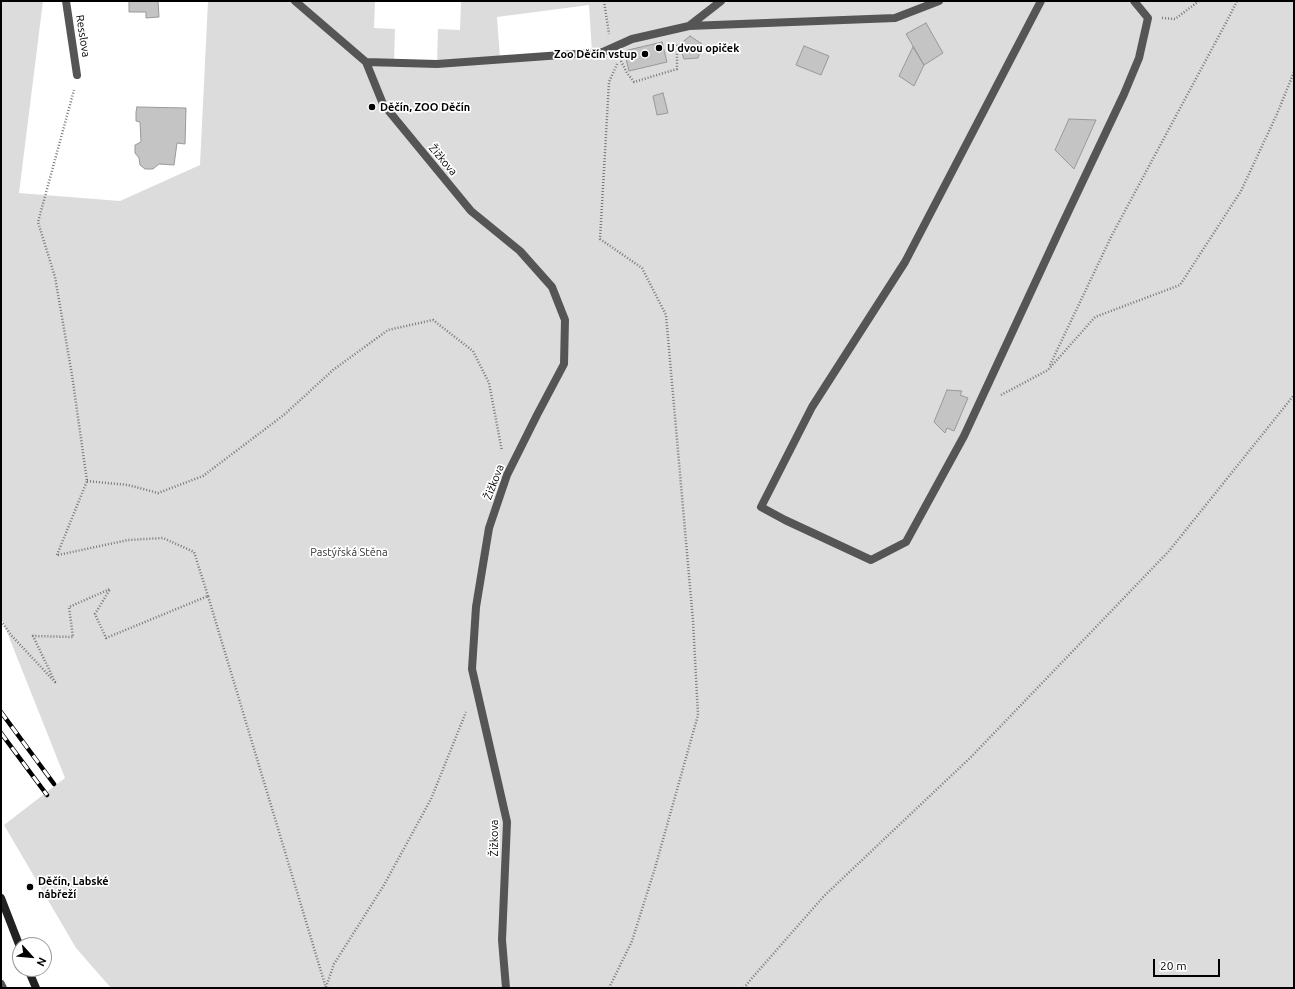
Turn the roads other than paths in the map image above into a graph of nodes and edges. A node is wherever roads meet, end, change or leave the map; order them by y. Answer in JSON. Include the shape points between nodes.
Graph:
{"nodes":[{"id":1,"x":66,"y":1,"type":"edge"},
{"id":2,"x":295,"y":1,"type":"edge"},
{"id":3,"x":721,"y":1,"type":"edge"},
{"id":4,"x":940,"y":1,"type":"edge"},
{"id":5,"x":1041,"y":1,"type":"edge"},
{"id":6,"x":1134,"y":1,"type":"edge"},
{"id":7,"x":689,"y":26,"type":"junction"},
{"id":8,"x":366,"y":62,"type":"junction"},
{"id":9,"x":78,"y":75,"type":"road end"},
{"id":10,"x":1,"y":899,"type":"edge"},
{"id":11,"x":16,"y":937,"type":"edge"},
{"id":12,"x":31,"y":977,"type":"edge"},
{"id":13,"x":1,"y":984,"type":"edge"},
{"id":14,"x":3,"y":988,"type":"edge"},
{"id":15,"x":36,"y":988,"type":"edge"},
{"id":16,"x":506,"y":988,"type":"edge"}],
"edges":[{"from":1,"to":9,"type":"lane","name":"Resslova"},
{"from":2,"to":8,"type":"lane","name":"Žižkova"},
{"from":3,"to":7,"type":"lane"},
{"from":4,"to":7,"type":"lane","via":[[895,18]]},
{"from":5,"to":6,"type":"lane","via":[[904,262],[812,407],[760,507],[871,560],[906,542],[964,436],[1139,58],[1148,18]]},
{"from":7,"to":8,"type":"lane","via":[[632,39],[603,52],[437,64]]},
{"from":8,"to":16,"type":"lane","name":"Žižkova","via":[[383,104],[471,211],[520,251],[552,287],[565,320],[564,364],[507,476],[489,528],[476,606],[472,669],[507,822],[502,940]]},
{"from":10,"to":11,"type":"street"},
{"from":12,"to":15,"type":"street"},
{"from":13,"to":14,"type":"lane"}]}
